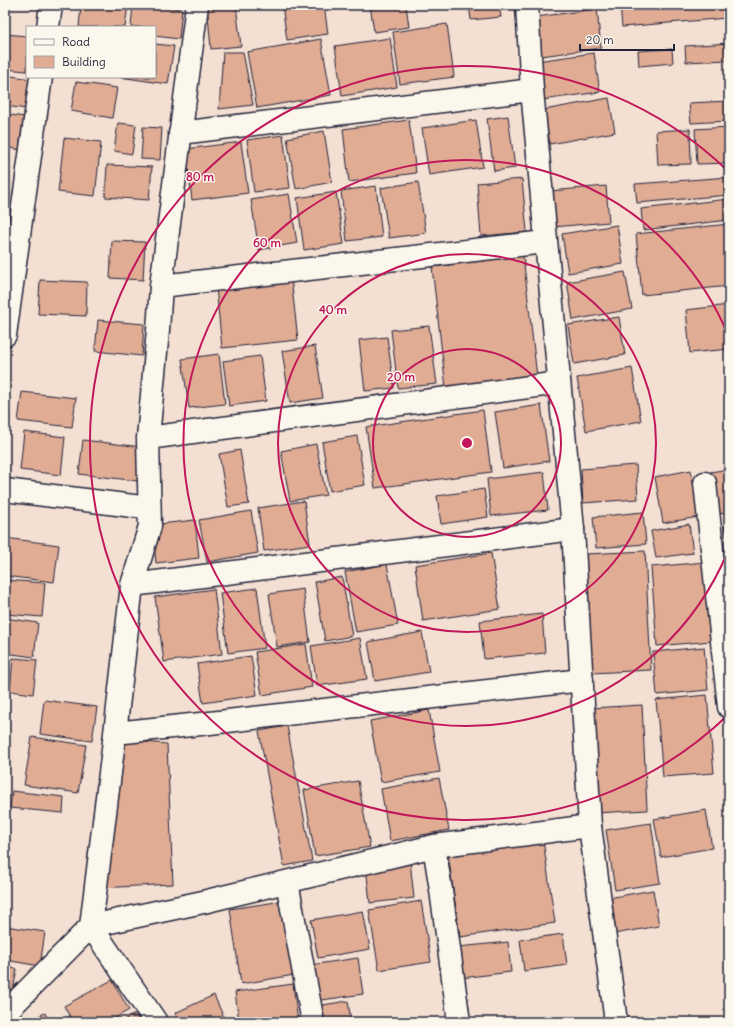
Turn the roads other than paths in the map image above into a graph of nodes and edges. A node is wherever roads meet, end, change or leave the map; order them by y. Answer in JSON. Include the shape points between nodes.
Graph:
{"nodes":[{"id":1,"x":52,"y":5,"type":"edge"},
{"id":2,"x":197,"y":5,"type":"edge"},
{"id":3,"x":527,"y":5,"type":"edge"},
{"id":4,"x":48,"y":26,"type":"edge"},
{"id":5,"x":41,"y":78,"type":"edge"},
{"id":6,"x":532,"y":90,"type":"junction"},
{"id":7,"x":180,"y":133,"type":"junction"},
{"id":8,"x":546,"y":242,"type":"junction"},
{"id":9,"x":161,"y":286,"type":"junction"},
{"id":10,"x":5,"y":335,"type":"edge"},
{"id":11,"x":559,"y":383,"type":"junction"},
{"id":12,"x":148,"y":438,"type":"junction"},
{"id":13,"x":705,"y":483,"type":"dead end"},
{"id":14,"x":5,"y":490,"type":"edge"},
{"id":15,"x":149,"y":508,"type":"junction"},
{"id":16,"x":573,"y":529,"type":"junction"},
{"id":17,"x":132,"y":586,"type":"junction"},
{"id":18,"x":582,"y":680,"type":"junction"},
{"id":19,"x":729,"y":707,"type":"edge"},
{"id":20,"x":115,"y":733,"type":"junction"},
{"id":21,"x":590,"y":826,"type":"junction"},
{"id":22,"x":434,"y":846,"type":"junction"},
{"id":23,"x":287,"y":882,"type":"junction"},
{"id":24,"x":91,"y":926,"type":"junction"},
{"id":25,"x":5,"y":1013,"type":"edge"},
{"id":26,"x":156,"y":1022,"type":"edge"},
{"id":27,"x":313,"y":1022,"type":"edge"},
{"id":28,"x":459,"y":1022,"type":"edge"},
{"id":29,"x":616,"y":1022,"type":"edge"}],
"edges":[{"from":1,"to":4,"type":"street"},
{"from":2,"to":7,"type":"street"},
{"from":3,"to":6,"type":"street"},
{"from":5,"to":10,"type":"street"},
{"from":6,"to":7,"type":"street"},
{"from":6,"to":8,"type":"street"},
{"from":7,"to":9,"type":"street"},
{"from":8,"to":9,"type":"street"},
{"from":8,"to":11,"type":"street"},
{"from":9,"to":12,"type":"street"},
{"from":11,"to":12,"type":"street"},
{"from":11,"to":16,"type":"street"},
{"from":12,"to":15,"type":"street"},
{"from":13,"to":19,"type":"street"},
{"from":14,"to":15,"type":"street"},
{"from":15,"to":17,"type":"street","via":[[150,526]]},
{"from":16,"to":17,"type":"street"},
{"from":16,"to":18,"type":"street"},
{"from":17,"to":20,"type":"street"},
{"from":18,"to":20,"type":"street"},
{"from":18,"to":21,"type":"street"},
{"from":20,"to":24,"type":"street"},
{"from":21,"to":22,"type":"street"},
{"from":21,"to":29,"type":"street"},
{"from":22,"to":23,"type":"street"},
{"from":22,"to":28,"type":"street"},
{"from":23,"to":24,"type":"street"},
{"from":23,"to":27,"type":"street"},
{"from":24,"to":25,"type":"street"},
{"from":24,"to":26,"type":"street"}]}
